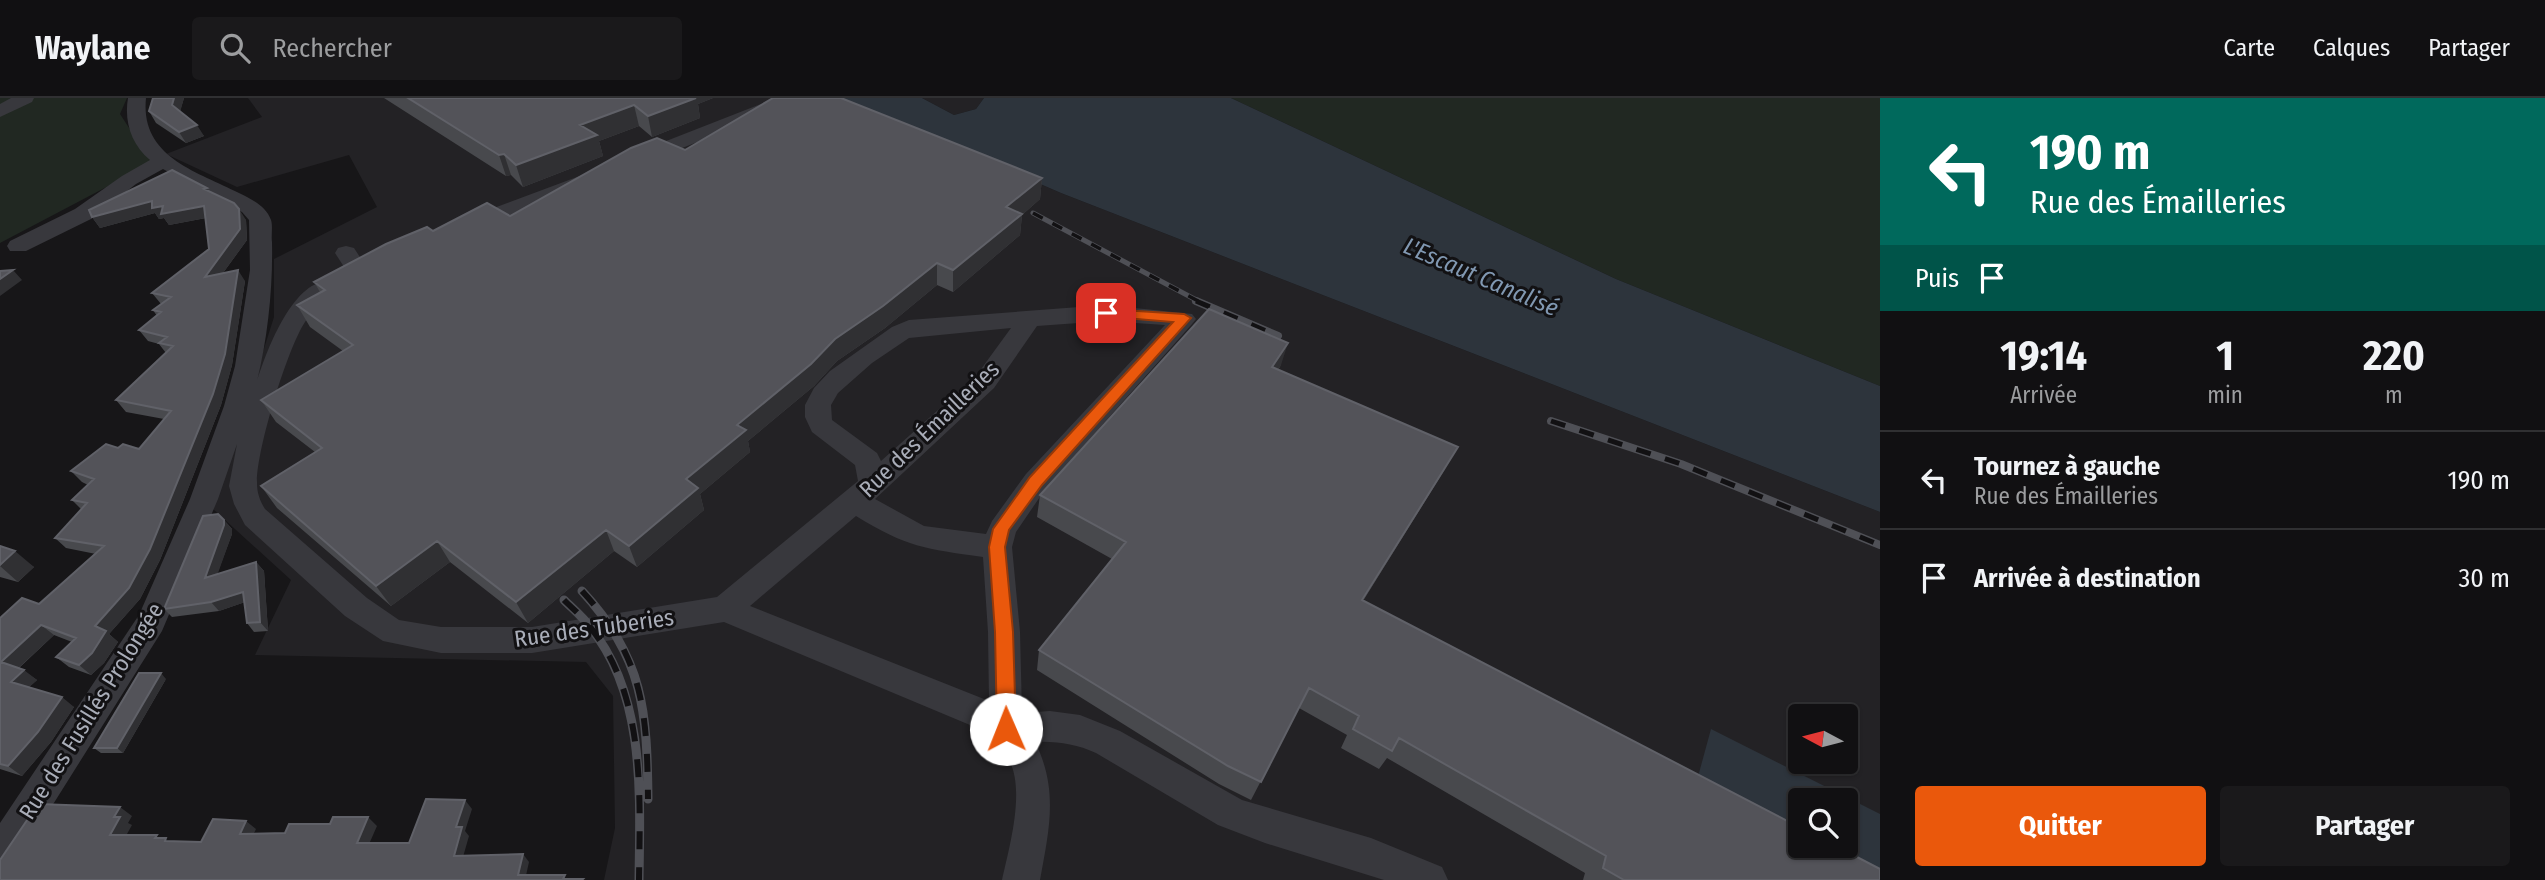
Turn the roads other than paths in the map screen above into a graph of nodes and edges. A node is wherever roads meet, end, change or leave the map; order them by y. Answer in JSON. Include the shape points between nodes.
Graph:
{"nodes":[{"id":1,"x":25,"y":98,"type":"edge"},
{"id":2,"x":137,"y":98,"type":"edge"},
{"id":3,"x":774,"y":105,"type":"edge"},
{"id":4,"x":0,"y":111,"type":"edge"},
{"id":5,"x":163,"y":161,"type":"junction"},
{"id":6,"x":438,"y":237,"type":"edge"},
{"id":7,"x":18,"y":246,"type":"dead end"},
{"id":8,"x":362,"y":261,"type":"edge"},
{"id":9,"x":1030,"y":319,"type":"junction"},
{"id":10,"x":864,"y":493,"type":"junction"},
{"id":11,"x":997,"y":547,"type":"junction"},
{"id":12,"x":725,"y":609,"type":"junction"},
{"id":13,"x":1006,"y":729,"type":"junction"},
{"id":14,"x":0,"y":855,"type":"edge"},
{"id":15,"x":1021,"y":880,"type":"edge"},
{"id":16,"x":1429,"y":880,"type":"edge"}],
"edges":[{"from":1,"to":4,"type":"street"},
{"from":2,"to":5,"type":"street","name":"Rue des Fusillés Prolongée","via":[[138,130]]},
{"from":3,"to":6,"type":"street"},
{"from":5,"to":7,"type":"street","via":[[83,214]]},
{"from":5,"to":14,"type":"street","name":"Rue des Fusillés Prolongée","via":[[246,205],[260,220],[261,270],[246,376],[204,499],[151,622]]},
{"from":8,"to":12,"type":"street","name":"Rue des Tuberies","via":[[316,296],[295,318],[285,340],[245,469],[245,497],[260,522],[372,620],[416,637],[532,640]]},
{"from":9,"to":10,"type":"street","name":"Rue des Émailleries","via":[[985,382]]},
{"from":9,"to":10,"type":"street","via":[[909,328],[891,336],[824,393],[817,408],[821,425],[864,456],[871,469]]},
{"from":9,"to":11,"type":"street","via":[[1106,313],[1184,318],[1024,495],[1002,529]]},
{"from":10,"to":11,"type":"street","via":[[894,526],[920,537]]},
{"from":10,"to":12,"type":"street","name":"Rue des Émailleries"},
{"from":11,"to":13,"type":"street"},
{"from":12,"to":13,"type":"street","via":[[982,714]]},
{"from":13,"to":15,"type":"street","via":[[1029,762],[1034,791]]},
{"from":13,"to":16,"type":"street","via":[[1050,726],[1080,730],[1231,813],[1371,856]]}]}
